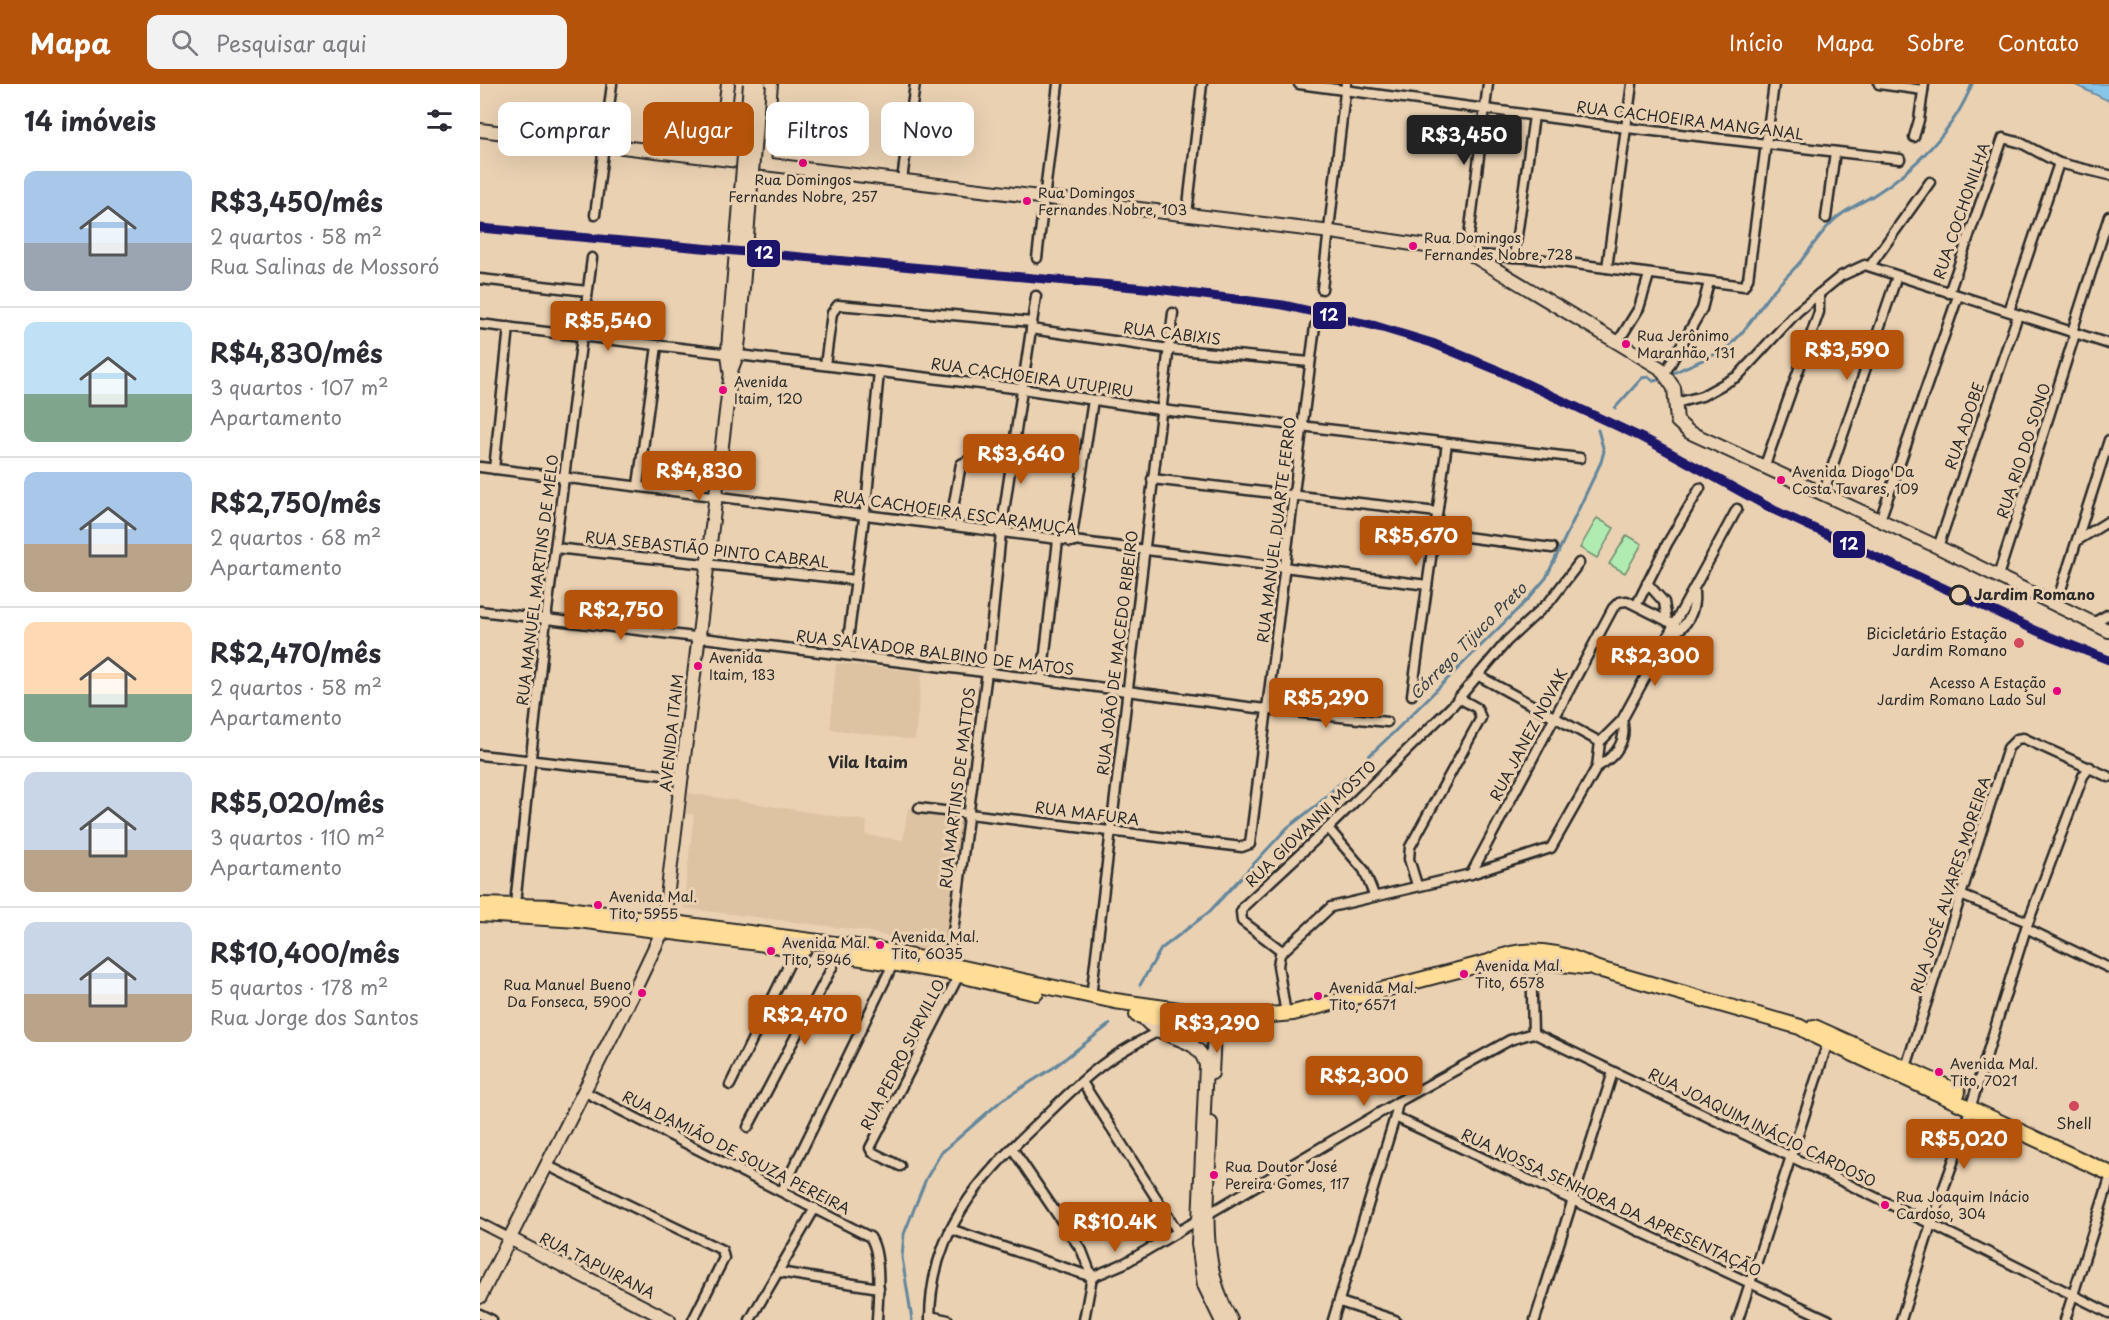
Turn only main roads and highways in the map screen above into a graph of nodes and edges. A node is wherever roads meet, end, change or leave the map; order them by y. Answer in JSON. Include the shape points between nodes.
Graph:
{"nodes":[{"id":1,"x":480,"y":905,"type":"edge"},
{"id":2,"x":480,"y":914,"type":"edge"},
{"id":3,"x":663,"y":925,"type":"junction"},
{"id":4,"x":1214,"y":1024,"type":"junction"},
{"id":5,"x":1800,"y":1027,"type":"junction"},
{"id":6,"x":1877,"y":1060,"type":"junction"},
{"id":7,"x":1972,"y":1104,"type":"junction"},
{"id":8,"x":2109,"y":1163,"type":"edge"},
{"id":9,"x":2109,"y":1173,"type":"edge"}],
"edges":[{"from":1,"to":3,"type":"main road","via":[[515,904]]},
{"from":2,"to":3,"type":"main road"},
{"from":3,"to":4,"type":"main road","via":[[894,962],[1142,1016]]},
{"from":3,"to":4,"type":"main road","via":[[880,950]]},
{"from":4,"to":5,"type":"main road","via":[[1286,1014],[1489,962],[1531,957],[1595,968]]},
{"from":5,"to":6,"type":"main road"},
{"from":5,"to":6,"type":"main road","via":[[1828,1032]]},
{"from":6,"to":7,"type":"main road"},
{"from":6,"to":7,"type":"main road","via":[[1906,1067]]},
{"from":7,"to":8,"type":"main road"},
{"from":7,"to":9,"type":"main road"}]}
